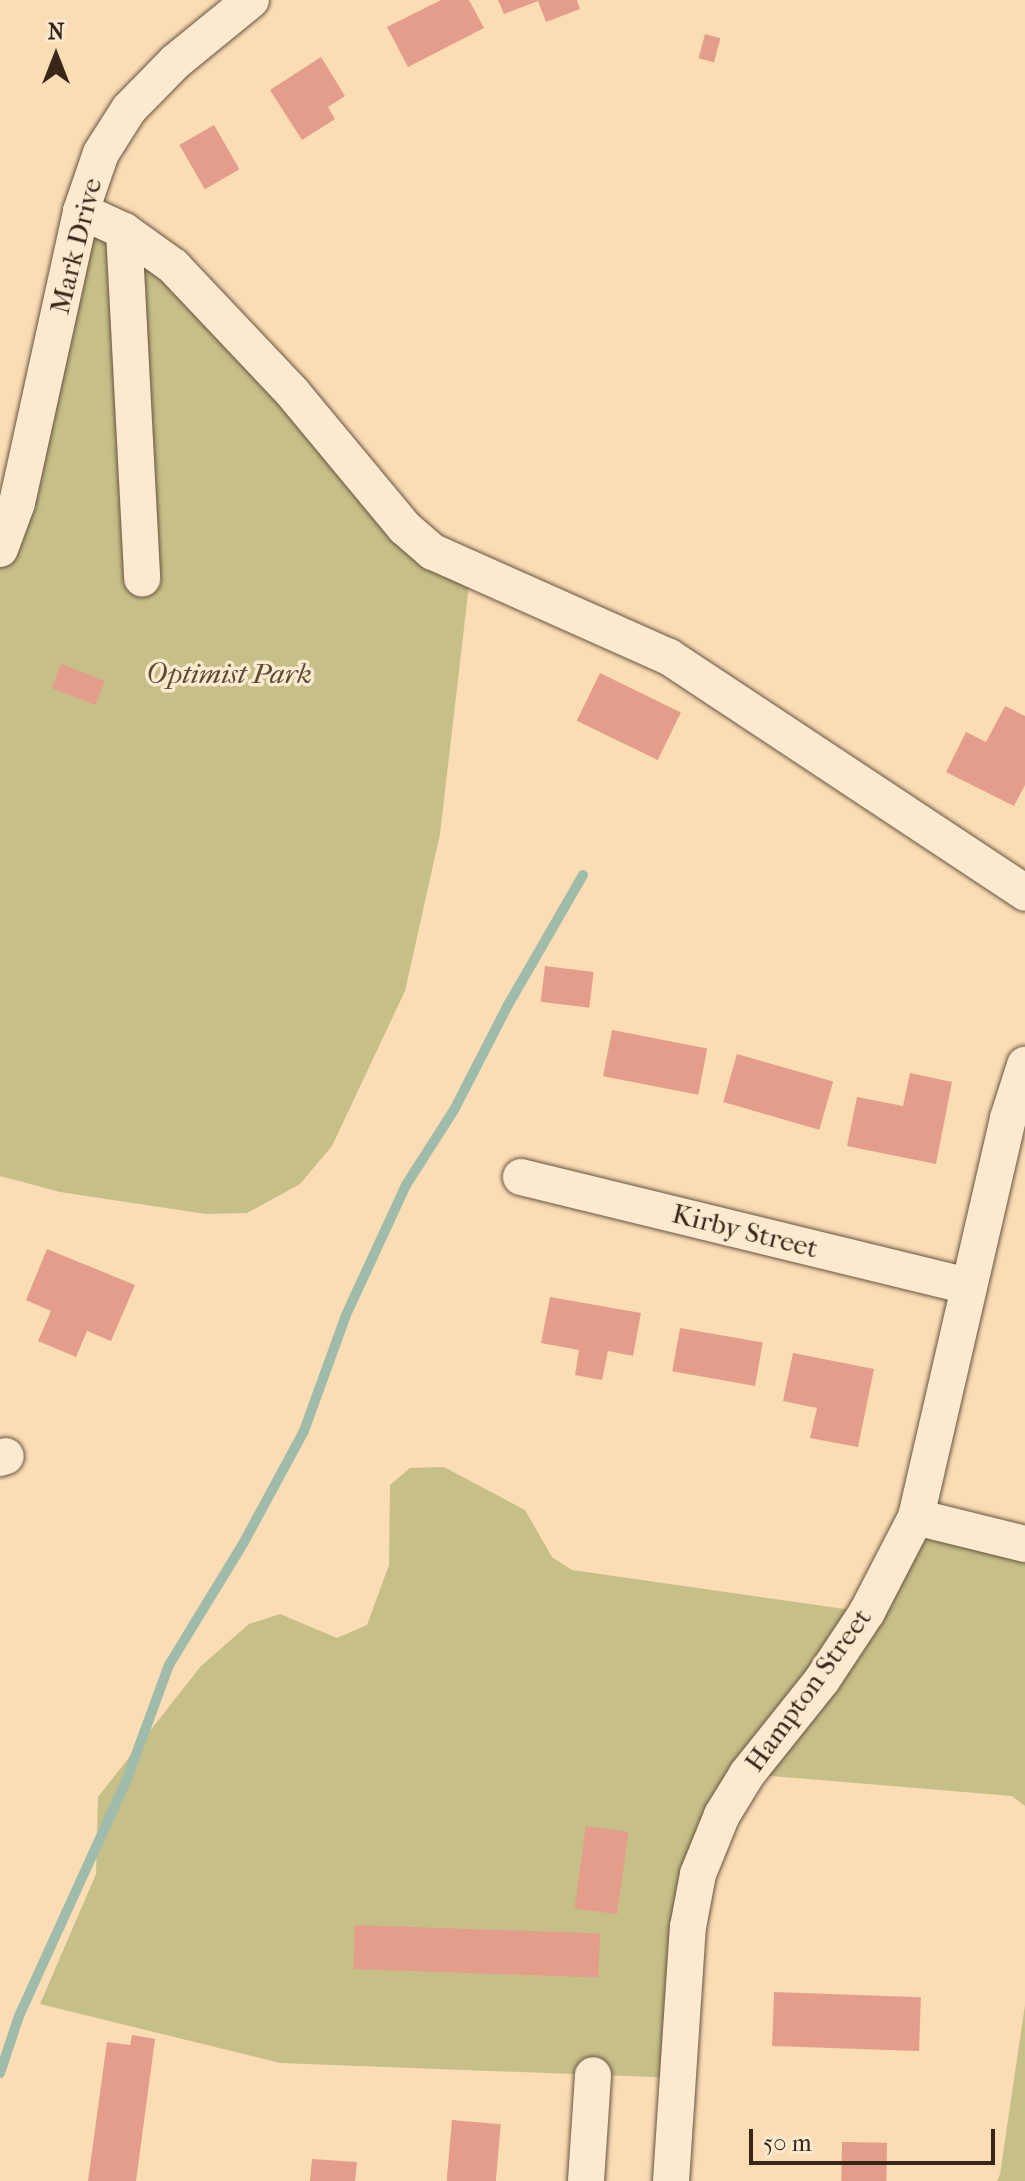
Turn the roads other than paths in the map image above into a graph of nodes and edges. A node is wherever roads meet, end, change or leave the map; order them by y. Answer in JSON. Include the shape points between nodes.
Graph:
{"nodes":[{"id":1,"x":251,"y":0,"type":"edge"},
{"id":2,"x":81,"y":211,"type":"junction"},
{"id":3,"x":124,"y":231,"type":"junction"},
{"id":4,"x":0,"y":549,"type":"edge"},
{"id":5,"x":142,"y":579,"type":"dead end"},
{"id":6,"x":1025,"y":893,"type":"edge"},
{"id":7,"x":1025,"y":1065,"type":"edge"},
{"id":8,"x":521,"y":1177,"type":"dead end"},
{"id":9,"x":969,"y":1286,"type":"junction"},
{"id":10,"x":916,"y":1517,"type":"junction"},
{"id":11,"x":1025,"y":1544,"type":"edge"},
{"id":12,"x":593,"y":2075,"type":"dead end"},
{"id":13,"x":586,"y":2181,"type":"edge"},
{"id":14,"x":671,"y":2181,"type":"edge"}],
"edges":[{"from":1,"to":2,"type":"street","name":"Mark Drive","via":[[175,62],[129,109],[101,153]]},
{"from":2,"to":3,"type":"street"},
{"from":2,"to":4,"type":"street","name":"Mark Drive","via":[[17,503]]},
{"from":3,"to":5,"type":"street"},
{"from":3,"to":6,"type":"street","via":[[173,266],[292,392],[405,528],[433,552],[669,657]]},
{"from":7,"to":9,"type":"street","name":"Hampton Street"},
{"from":8,"to":9,"type":"street","name":"Kirby Street"},
{"from":9,"to":10,"type":"street","name":"Hampton Street"},
{"from":10,"to":11,"type":"street"},
{"from":10,"to":14,"type":"street","name":"Hampton Street","via":[[859,1624],[747,1774],[722,1815],[698,1874],[688,1927]]},
{"from":12,"to":13,"type":"street"}]}
